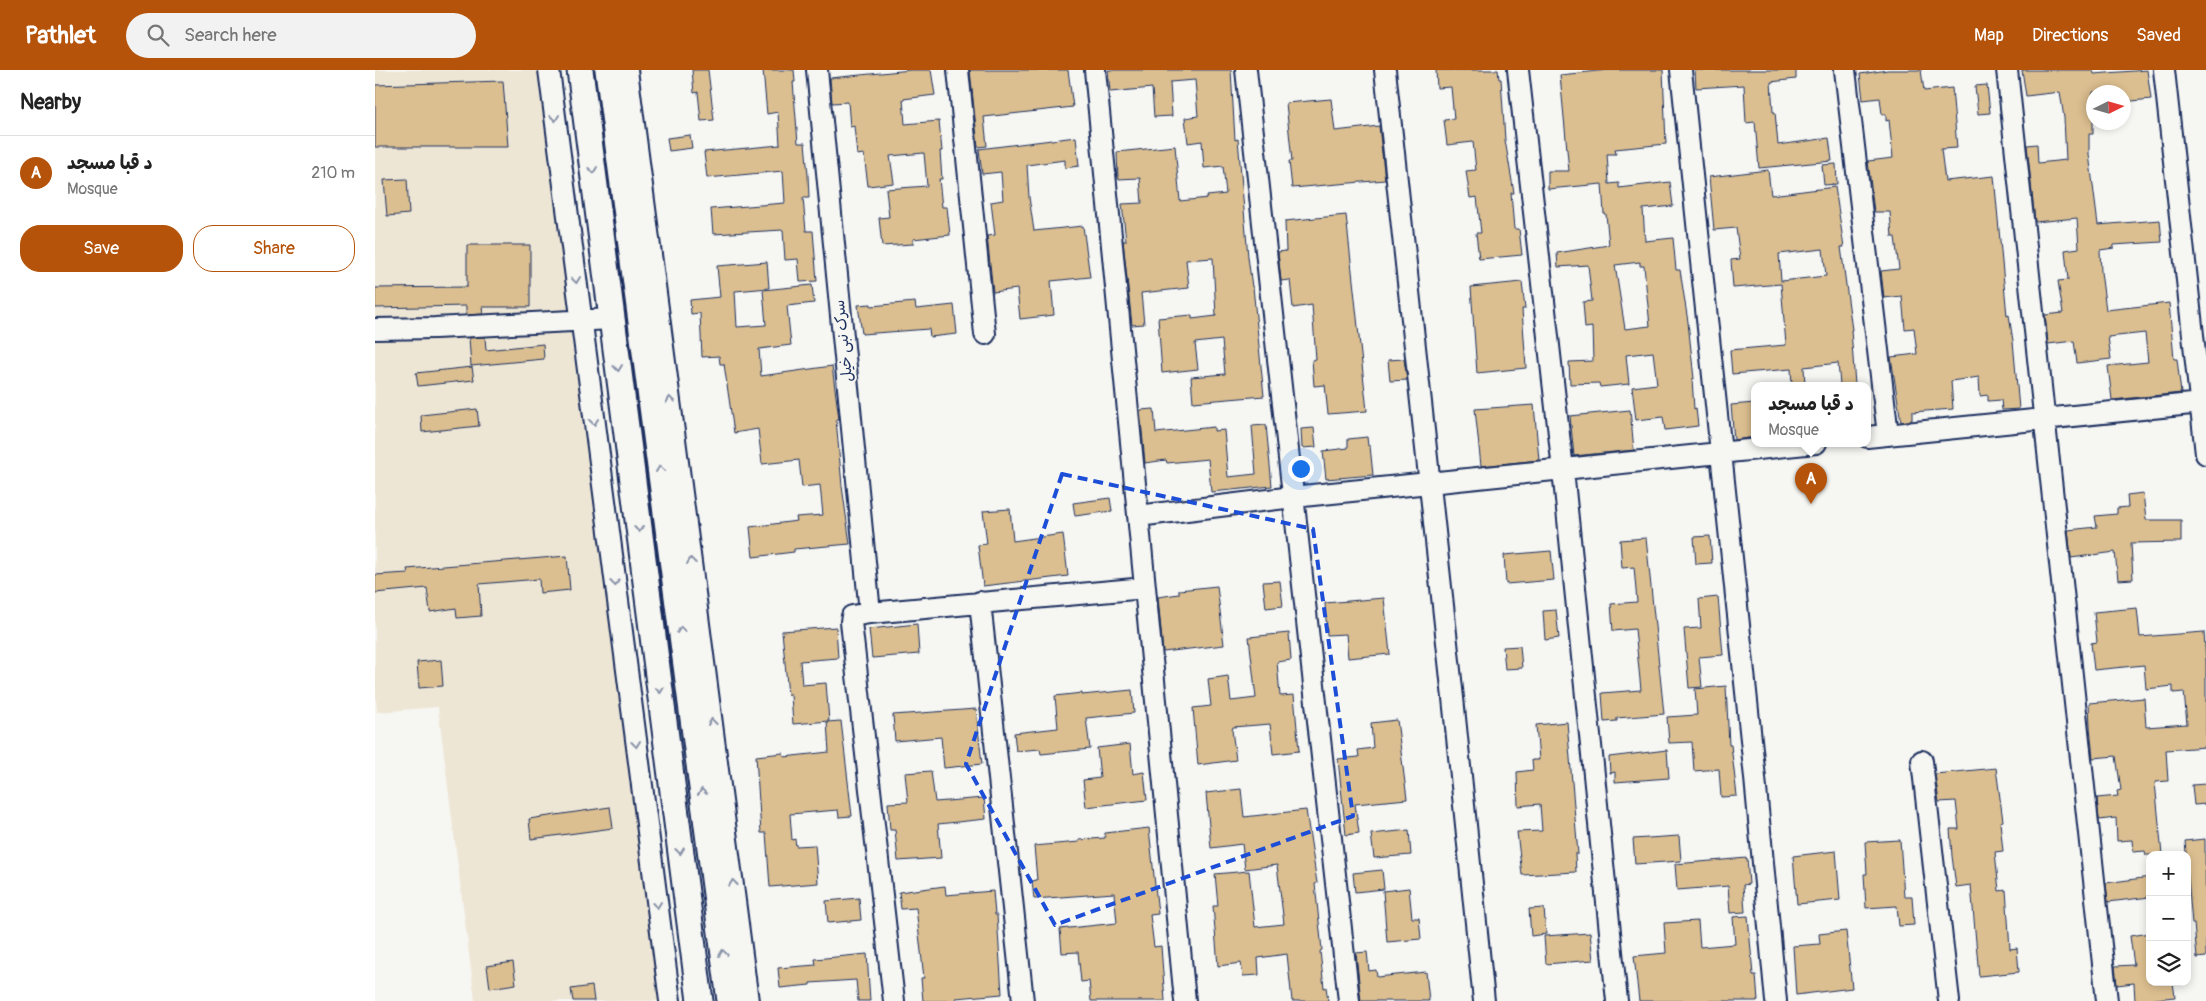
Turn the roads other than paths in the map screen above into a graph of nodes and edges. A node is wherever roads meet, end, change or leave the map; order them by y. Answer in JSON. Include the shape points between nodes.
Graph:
{"nodes":[{"id":1,"x":549,"y":70,"type":"edge"},
{"id":2,"x":579,"y":70,"type":"edge"},
{"id":3,"x":608,"y":70,"type":"edge"},
{"id":4,"x":627,"y":70,"type":"edge"},
{"id":5,"x":817,"y":70,"type":"edge"},
{"id":6,"x":958,"y":70,"type":"edge"},
{"id":7,"x":1095,"y":70,"type":"edge"},
{"id":8,"x":1246,"y":70,"type":"edge"},
{"id":9,"x":1385,"y":70,"type":"edge"},
{"id":10,"x":1518,"y":70,"type":"edge"},
{"id":11,"x":1681,"y":70,"type":"edge"},
{"id":12,"x":1845,"y":70,"type":"edge"},
{"id":13,"x":2007,"y":70,"type":"edge"},
{"id":14,"x":2164,"y":70,"type":"edge"},
{"id":15,"x":612,"y":319,"type":"junction"},
{"id":16,"x":581,"y":322,"type":"junction"},
{"id":17,"x":375,"y":329,"type":"edge"},
{"id":18,"x":985,"y":334,"type":"dead end"},
{"id":19,"x":2201,"y":403,"type":"junction"},
{"id":20,"x":2045,"y":418,"type":"junction"},
{"id":21,"x":1888,"y":435,"type":"junction"},
{"id":22,"x":1871,"y":437,"type":"edge"},
{"id":23,"x":1781,"y":447,"type":"edge"},
{"id":24,"x":1720,"y":454,"type":"junction"},
{"id":25,"x":2206,"y":454,"type":"edge"},
{"id":26,"x":1563,"y":470,"type":"junction"},
{"id":27,"x":1430,"y":484,"type":"junction"},
{"id":28,"x":1293,"y":498,"type":"junction"},
{"id":29,"x":1138,"y":516,"type":"junction"},
{"id":30,"x":1145,"y":588,"type":"junction"},
{"id":31,"x":980,"y":602,"type":"junction"},
{"id":32,"x":870,"y":613,"type":"junction"},
{"id":33,"x":1922,"y":761,"type":"dead end"},
{"id":34,"x":670,"y":1001,"type":"edge"},
{"id":35,"x":700,"y":1001,"type":"edge"},
{"id":36,"x":729,"y":1001,"type":"edge"},
{"id":37,"x":748,"y":1001,"type":"edge"},
{"id":38,"x":894,"y":1001,"type":"edge"},
{"id":39,"x":1023,"y":1001,"type":"edge"},
{"id":40,"x":1185,"y":1001,"type":"edge"},
{"id":41,"x":1349,"y":1001,"type":"edge"},
{"id":42,"x":1484,"y":1001,"type":"edge"},
{"id":43,"x":1617,"y":1001,"type":"edge"},
{"id":44,"x":1776,"y":1001,"type":"edge"},
{"id":45,"x":1949,"y":1001,"type":"edge"},
{"id":46,"x":2107,"y":1001,"type":"edge"}],
"edges":[{"from":1,"to":16,"type":"street","one_way":true},
{"from":2,"to":15,"type":"main road","one_way":true},
{"from":36,"to":3,"type":"main road","one_way":true},
{"from":37,"to":4,"type":"street","one_way":true},
{"from":5,"to":32,"type":"street","name":"سرک نبی خیل"},
{"from":6,"to":18,"type":"street"},
{"from":7,"to":29,"type":"street"},
{"from":8,"to":28,"type":"street"},
{"from":9,"to":27,"type":"street"},
{"from":10,"to":26,"type":"street"},
{"from":11,"to":24,"type":"street"},
{"from":12,"to":21,"type":"street"},
{"from":13,"to":20,"type":"street"},
{"from":14,"to":19,"type":"street"},
{"from":15,"to":16,"type":"street"},
{"from":15,"to":35,"type":"main road","one_way":true},
{"from":16,"to":17,"type":"street"},
{"from":16,"to":34,"type":"street","one_way":true},
{"from":19,"to":20,"type":"street"},
{"from":19,"to":25,"type":"street"},
{"from":20,"to":21,"type":"street"},
{"from":20,"to":46,"type":"street"},
{"from":21,"to":22,"type":"street"},
{"from":23,"to":24,"type":"street"},
{"from":24,"to":26,"type":"street"},
{"from":24,"to":44,"type":"street"},
{"from":26,"to":27,"type":"street"},
{"from":26,"to":43,"type":"street"},
{"from":27,"to":28,"type":"street"},
{"from":27,"to":42,"type":"street"},
{"from":28,"to":29,"type":"street"},
{"from":28,"to":41,"type":"street"},
{"from":29,"to":30,"type":"street"},
{"from":30,"to":31,"type":"street"},
{"from":30,"to":40,"type":"street"},
{"from":31,"to":32,"type":"street"},
{"from":31,"to":39,"type":"street"},
{"from":32,"to":38,"type":"street","via":[[852,616],[851,622]]},
{"from":33,"to":45,"type":"street"}]}
